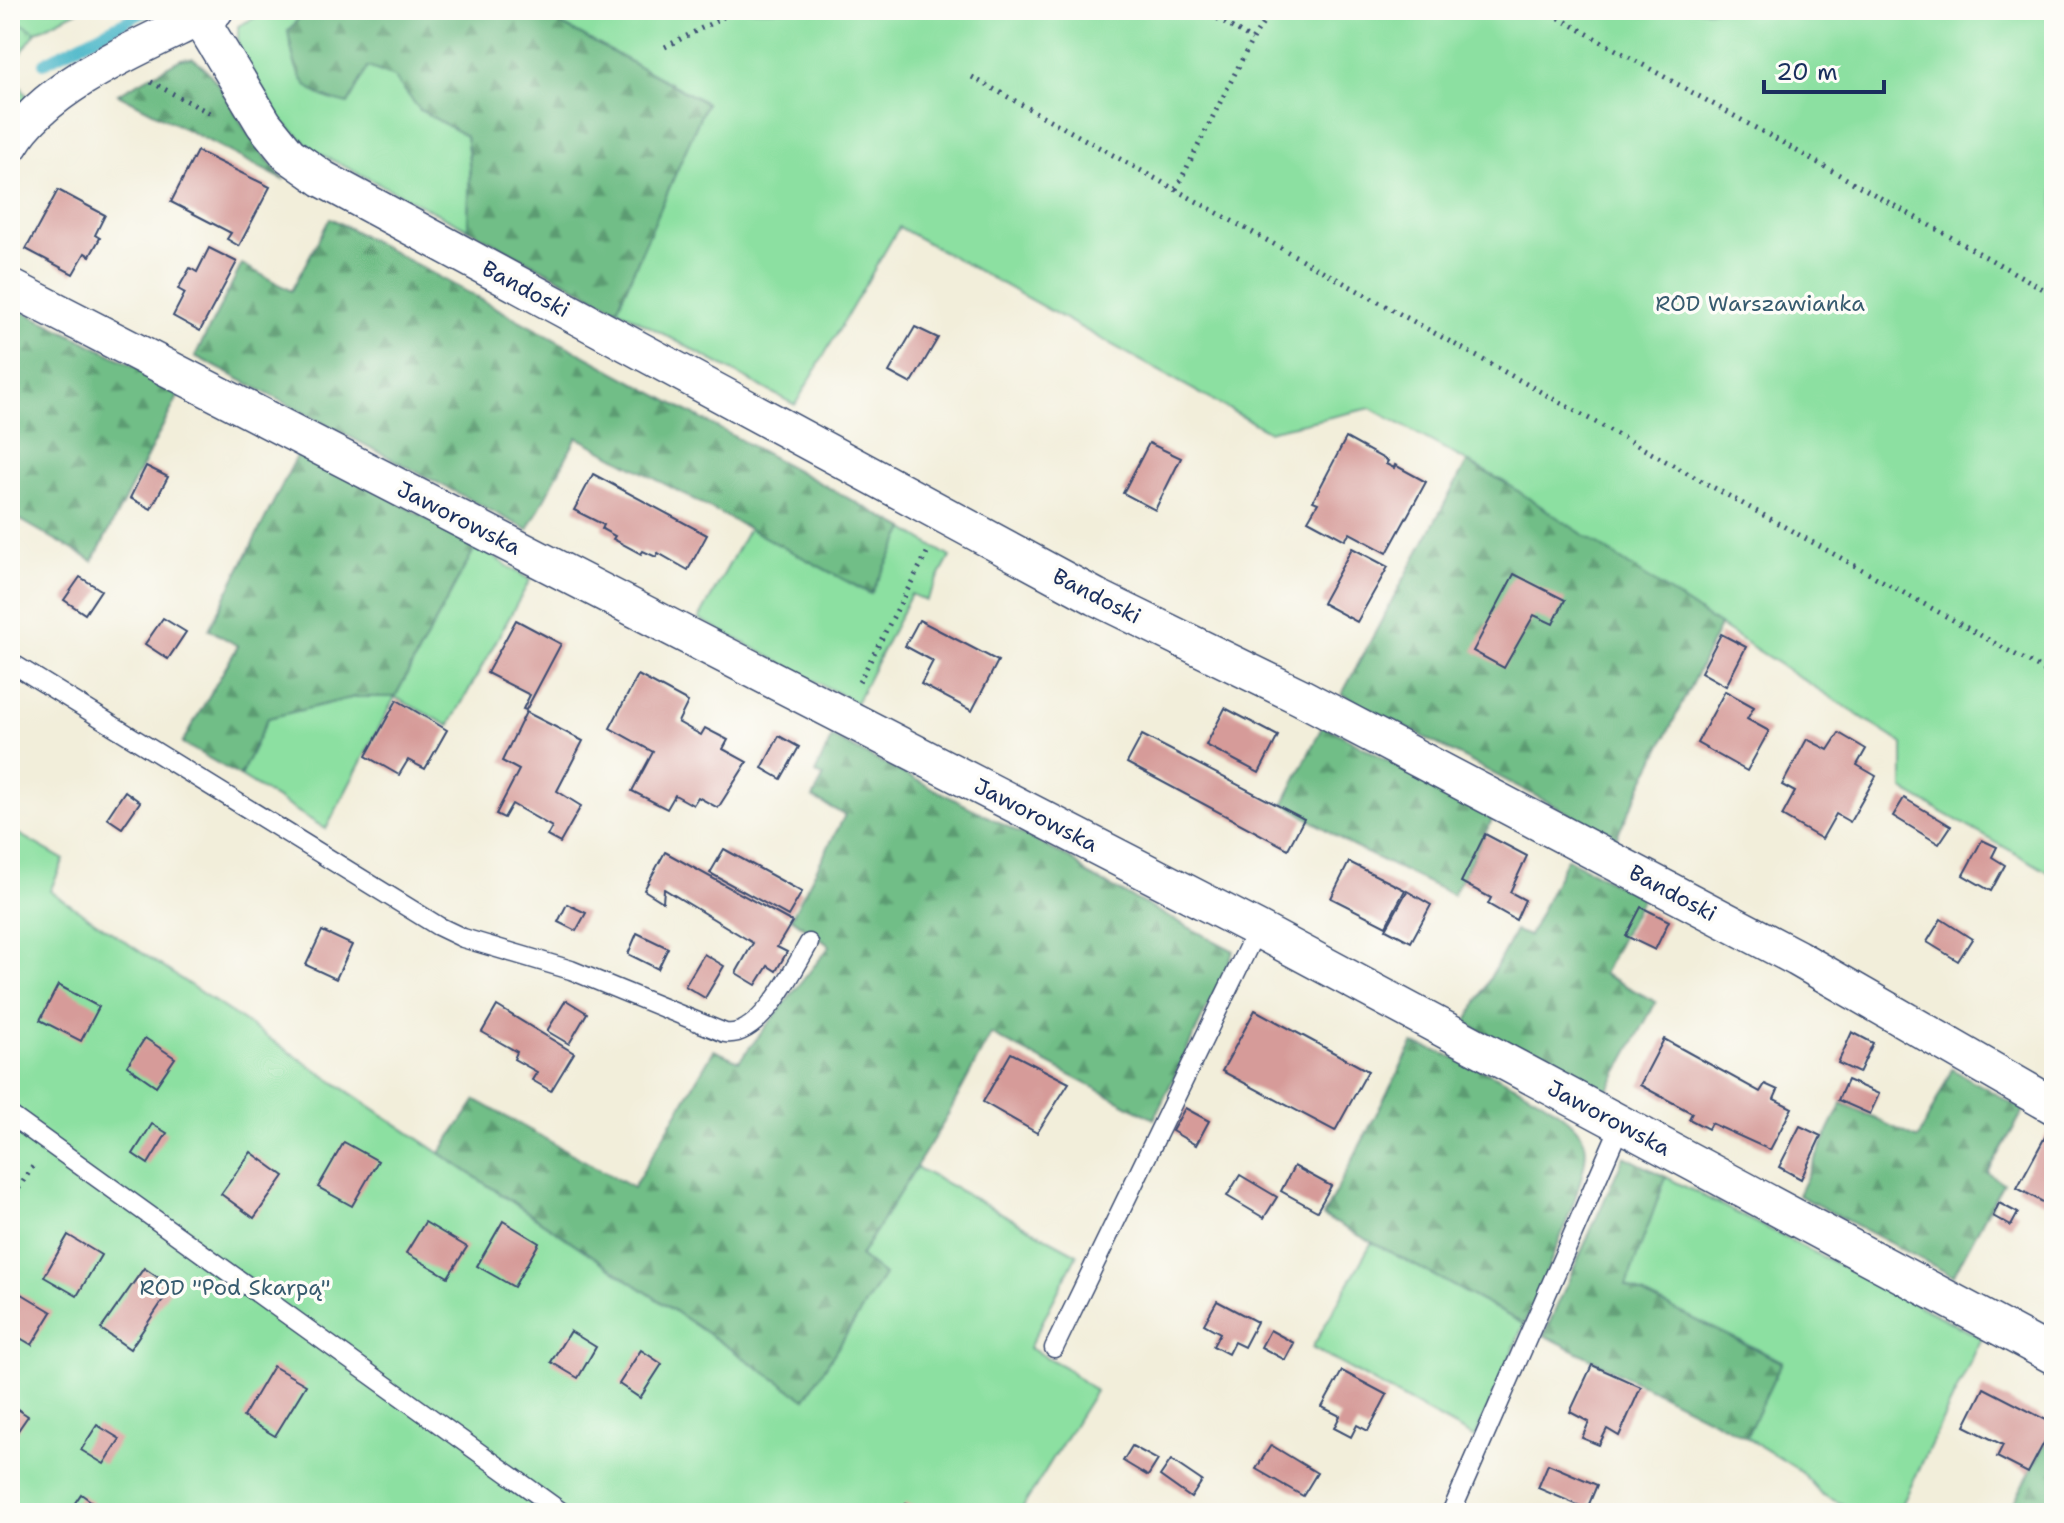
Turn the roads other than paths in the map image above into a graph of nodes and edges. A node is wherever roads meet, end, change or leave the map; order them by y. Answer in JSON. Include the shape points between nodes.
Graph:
{"nodes":[{"id":1,"x":208,"y":14,"type":"edge"},
{"id":2,"x":10,"y":145,"type":"edge"},
{"id":3,"x":10,"y":287,"type":"edge"},
{"id":4,"x":10,"y":662,"type":"edge"},
{"id":5,"x":1257,"y":929,"type":"junction"},
{"id":6,"x":809,"y":943,"type":"dead end"},
{"id":7,"x":2054,"y":1106,"type":"edge"},
{"id":8,"x":10,"y":1115,"type":"edge"},
{"id":9,"x":1621,"y":1124,"type":"junction"},
{"id":10,"x":1054,"y":1348,"type":"dead end"},
{"id":11,"x":2054,"y":1356,"type":"edge"},
{"id":12,"x":563,"y":1513,"type":"edge"},
{"id":13,"x":1451,"y":1513,"type":"edge"}],
"edges":[{"from":1,"to":2,"type":"street","via":[[59,94]]},
{"from":1,"to":7,"type":"street","name":"Bandoski","via":[[264,124],[289,155],[323,179],[946,516],[1797,958]]},
{"from":3,"to":5,"type":"street","name":"Jaworowska"},
{"from":4,"to":6,"type":"lane","via":[[438,926],[571,970],[725,1033],[748,1028],[778,997]]},
{"from":5,"to":9,"type":"street","name":"Jaworowska"},
{"from":5,"to":10,"type":"lane"},
{"from":8,"to":12,"type":"lane"},
{"from":9,"to":11,"type":"street","name":"Jaworowska"},
{"from":9,"to":13,"type":"lane"}]}
